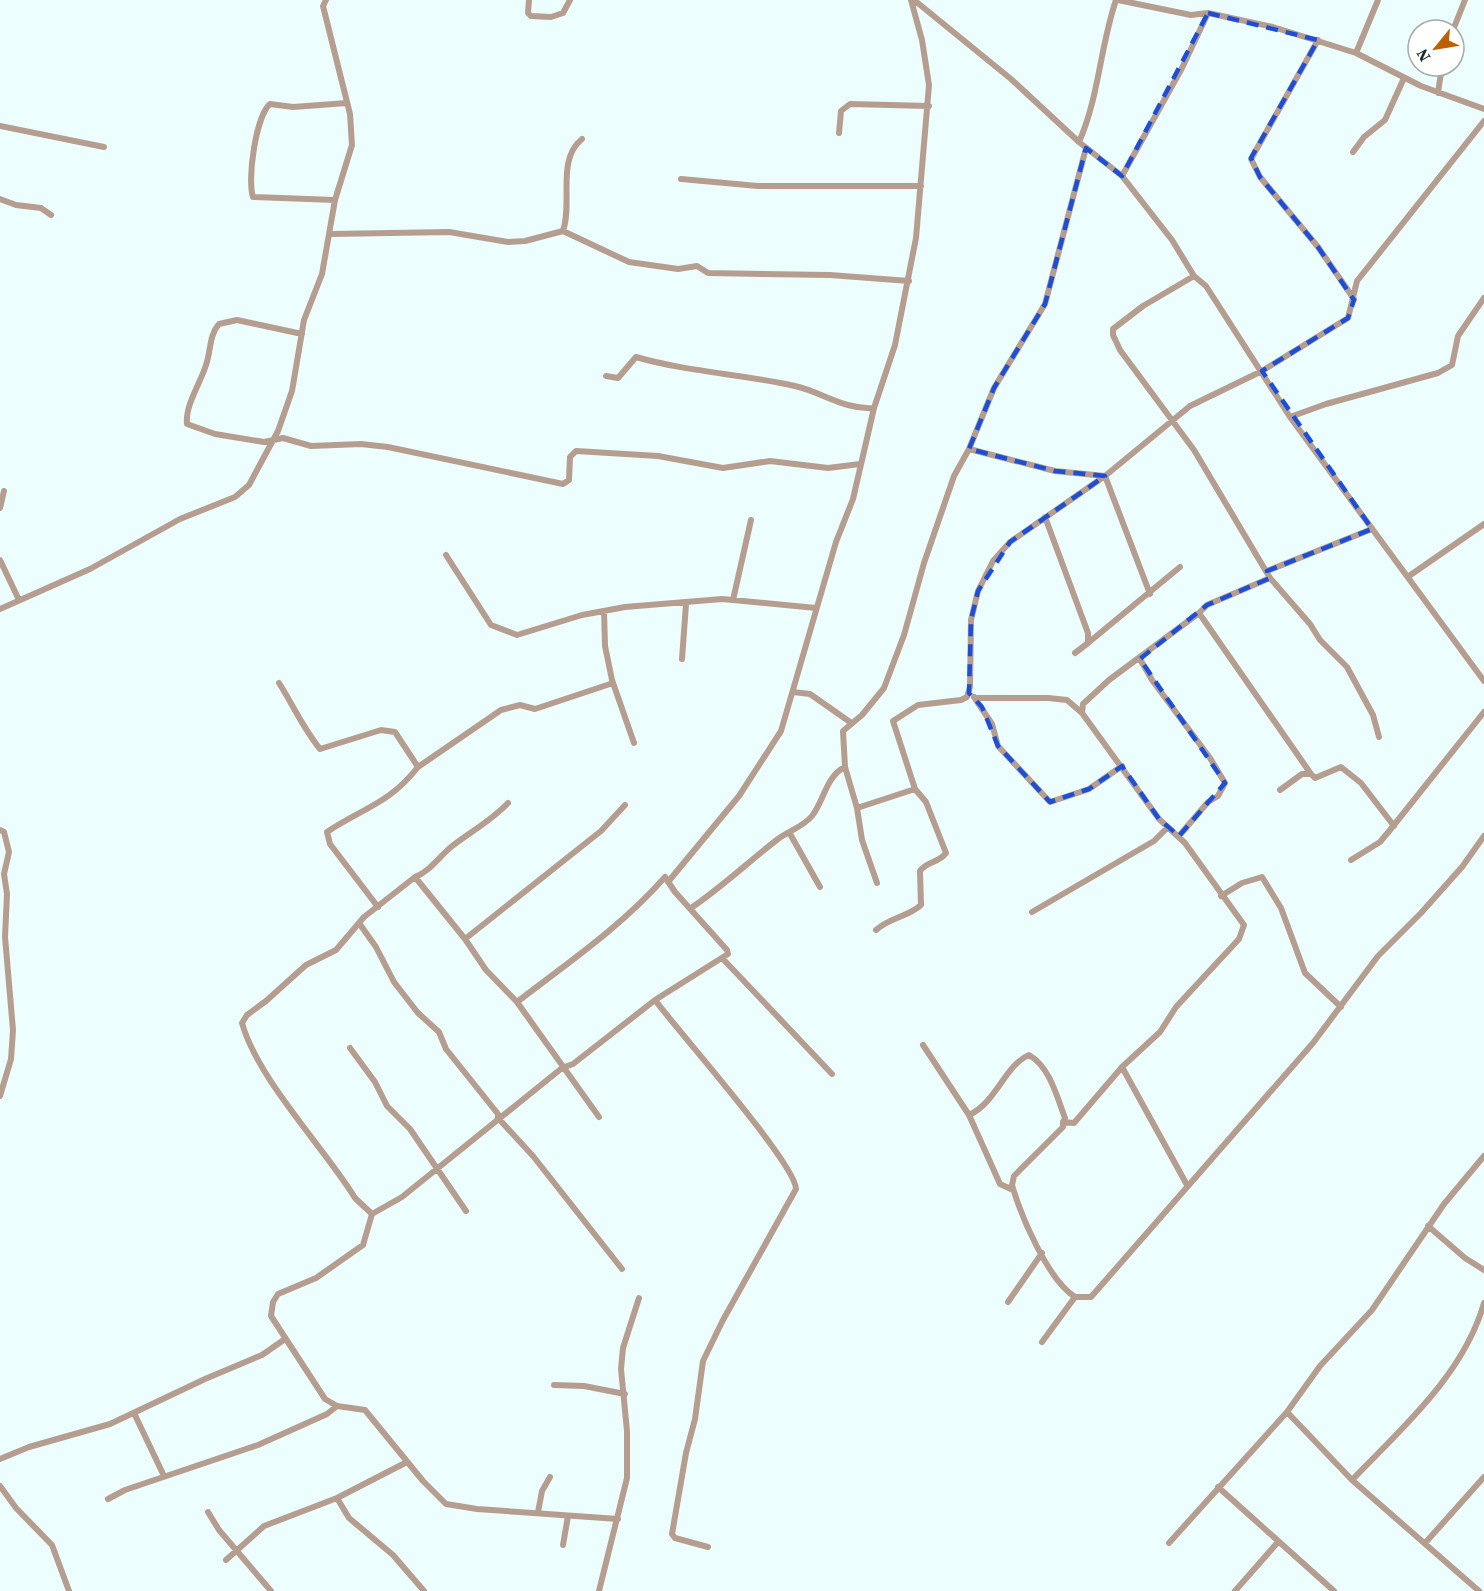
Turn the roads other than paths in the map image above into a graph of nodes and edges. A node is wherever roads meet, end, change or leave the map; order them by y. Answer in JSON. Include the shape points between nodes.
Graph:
{"nodes":[{"id":1,"x":326,"y":0,"type":"edge"},
{"id":2,"x":529,"y":0,"type":"edge"},
{"id":3,"x":570,"y":0,"type":"edge"},
{"id":4,"x":912,"y":0,"type":"edge"},
{"id":5,"x":1117,"y":0,"type":"edge"},
{"id":6,"x":1378,"y":0,"type":"edge"},
{"id":7,"x":1465,"y":0,"type":"edge"},
{"id":8,"x":1208,"y":13,"type":"junction"},
{"id":9,"x":1458,"y":18,"type":"edge"},
{"id":10,"x":1317,"y":40,"type":"junction"},
{"id":11,"x":1356,"y":53,"type":"junction"},
{"id":12,"x":1404,"y":78,"type":"junction"},
{"id":13,"x":1440,"y":78,"type":"edge"},
{"id":14,"x":1438,"y":93,"type":"junction"},
{"id":15,"x":347,"y":103,"type":"junction"},
{"id":16,"x":928,"y":106,"type":"junction"},
{"id":17,"x":1484,"y":109,"type":"edge"},
{"id":18,"x":1484,"y":121,"type":"edge"},
{"id":19,"x":0,"y":126,"type":"edge"},
{"id":20,"x":839,"y":133,"type":"dead end"},
{"id":21,"x":582,"y":138,"type":"dead end"},
{"id":22,"x":1079,"y":142,"type":"junction"},
{"id":23,"x":104,"y":147,"type":"dead end"},
{"id":24,"x":1086,"y":148,"type":"junction"},
{"id":25,"x":1353,"y":152,"type":"dead end"},
{"id":26,"x":1122,"y":176,"type":"junction"},
{"id":27,"x":681,"y":178,"type":"dead end"},
{"id":28,"x":921,"y":186,"type":"junction"},
{"id":29,"x":0,"y":198,"type":"edge"},
{"id":30,"x":335,"y":200,"type":"junction"},
{"id":31,"x":51,"y":215,"type":"dead end"},
{"id":32,"x":563,"y":231,"type":"junction"},
{"id":33,"x":331,"y":234,"type":"junction"},
{"id":34,"x":1194,"y":276,"type":"junction"},
{"id":35,"x":909,"y":281,"type":"junction"},
{"id":36,"x":1484,"y":298,"type":"edge"},
{"id":37,"x":1354,"y":300,"type":"junction"},
{"id":38,"x":302,"y":334,"type":"junction"},
{"id":39,"x":1262,"y":371,"type":"junction"},
{"id":40,"x":606,"y":376,"type":"dead end"},
{"id":41,"x":874,"y":408,"type":"junction"},
{"id":42,"x":1290,"y":417,"type":"junction"},
{"id":43,"x":1172,"y":420,"type":"junction"},
{"id":44,"x":272,"y":439,"type":"junction"},
{"id":45,"x":969,"y":449,"type":"junction"},
{"id":46,"x":860,"y":464,"type":"junction"},
{"id":47,"x":1105,"y":476,"type":"junction"},
{"id":48,"x":4,"y":491,"type":"dead end"},
{"id":49,"x":0,"y":508,"type":"edge"},
{"id":50,"x":1045,"y":517,"type":"junction"},
{"id":51,"x":751,"y":520,"type":"dead end"},
{"id":52,"x":1484,"y":524,"type":"edge"},
{"id":53,"x":1372,"y":529,"type":"junction"},
{"id":54,"x":446,"y":555,"type":"dead end"},
{"id":55,"x":0,"y":560,"type":"edge"},
{"id":56,"x":1180,"y":567,"type":"dead end"},
{"id":57,"x":1267,"y":571,"type":"junction"},
{"id":58,"x":1409,"y":576,"type":"junction"},
{"id":59,"x":1270,"y":578,"type":"junction"},
{"id":60,"x":1150,"y":594,"type":"junction"},
{"id":61,"x":19,"y":600,"type":"junction"},
{"id":62,"x":733,"y":600,"type":"junction"},
{"id":63,"x":686,"y":604,"type":"junction"},
{"id":64,"x":816,"y":608,"type":"junction"},
{"id":65,"x":0,"y":609,"type":"edge"},
{"id":66,"x":604,"y":611,"type":"junction"},
{"id":67,"x":1199,"y":613,"type":"junction"},
{"id":68,"x":1088,"y":643,"type":"junction"},
{"id":69,"x":1075,"y":653,"type":"dead end"},
{"id":70,"x":682,"y":658,"type":"dead end"},
{"id":71,"x":1140,"y":659,"type":"junction"},
{"id":72,"x":1484,"y":681,"type":"edge"},
{"id":73,"x":279,"y":683,"type":"dead end"},
{"id":74,"x":613,"y":683,"type":"junction"},
{"id":75,"x":794,"y":692,"type":"junction"},
{"id":76,"x":969,"y":693,"type":"junction"},
{"id":77,"x":977,"y":698,"type":"junction"},
{"id":78,"x":1484,"y":712,"type":"edge"},
{"id":79,"x":1082,"y":713,"type":"junction"},
{"id":80,"x":850,"y":722,"type":"junction"},
{"id":81,"x":1379,"y":737,"type":"dead end"},
{"id":82,"x":634,"y":743,"type":"dead end"},
{"id":83,"x":1122,"y":766,"type":"junction"},
{"id":84,"x":418,"y":767,"type":"junction"},
{"id":85,"x":845,"y":767,"type":"junction"},
{"id":86,"x":1311,"y":774,"type":"junction"},
{"id":87,"x":915,"y":789,"type":"junction"},
{"id":88,"x":1280,"y":790,"type":"dead end"},
{"id":89,"x":508,"y":803,"type":"dead end"},
{"id":90,"x":625,"y":805,"type":"dead end"},
{"id":91,"x":857,"y":808,"type":"junction"},
{"id":92,"x":1394,"y":826,"type":"junction"},
{"id":93,"x":1167,"y":828,"type":"junction"},
{"id":94,"x":0,"y":830,"type":"edge"},
{"id":95,"x":789,"y":832,"type":"junction"},
{"id":96,"x":1179,"y":836,"type":"junction"},
{"id":97,"x":1484,"y":836,"type":"edge"},
{"id":98,"x":1351,"y":860,"type":"dead end"},
{"id":99,"x":415,"y":877,"type":"junction"},
{"id":100,"x":665,"y":877,"type":"junction"},
{"id":101,"x":877,"y":883,"type":"dead end"},
{"id":102,"x":819,"y":887,"type":"dead end"},
{"id":103,"x":1221,"y":896,"type":"junction"},
{"id":104,"x":378,"y":907,"type":"junction"},
{"id":105,"x":691,"y":908,"type":"junction"},
{"id":106,"x":1032,"y":912,"type":"dead end"},
{"id":107,"x":359,"y":923,"type":"junction"},
{"id":108,"x":876,"y":930,"type":"dead end"},
{"id":109,"x":465,"y":939,"type":"junction"},
{"id":110,"x":723,"y":959,"type":"junction"},
{"id":111,"x":655,"y":1000,"type":"junction"},
{"id":112,"x":517,"y":1002,"type":"junction"},
{"id":113,"x":1341,"y":1008,"type":"junction"},
{"id":114,"x":923,"y":1045,"type":"dead end"},
{"id":115,"x":350,"y":1048,"type":"dead end"},
{"id":116,"x":1122,"y":1067,"type":"junction"},
{"id":117,"x":562,"y":1068,"type":"junction"},
{"id":118,"x":832,"y":1074,"type":"dead end"},
{"id":119,"x":0,"y":1096,"type":"edge"},
{"id":120,"x":969,"y":1115,"type":"junction"},
{"id":121,"x":599,"y":1117,"type":"dead end"},
{"id":122,"x":498,"y":1118,"type":"junction"},
{"id":123,"x":1064,"y":1122,"type":"junction"},
{"id":124,"x":1482,"y":1160,"type":"edge"},
{"id":125,"x":435,"y":1168,"type":"junction"},
{"id":126,"x":1187,"y":1185,"type":"junction"},
{"id":127,"x":1013,"y":1190,"type":"junction"},
{"id":128,"x":466,"y":1211,"type":"dead end"},
{"id":129,"x":372,"y":1214,"type":"junction"},
{"id":130,"x":1428,"y":1226,"type":"junction"},
{"id":131,"x":1042,"y":1253,"type":"junction"},
{"id":132,"x":622,"y":1269,"type":"dead end"},
{"id":133,"x":1484,"y":1270,"type":"edge"},
{"id":134,"x":1075,"y":1297,"type":"junction"},
{"id":135,"x":639,"y":1298,"type":"dead end"},
{"id":136,"x":1008,"y":1302,"type":"dead end"},
{"id":137,"x":1484,"y":1303,"type":"edge"},
{"id":138,"x":285,"y":1339,"type":"junction"},
{"id":139,"x":1042,"y":1342,"type":"dead end"},
{"id":140,"x":554,"y":1385,"type":"dead end"},
{"id":141,"x":625,"y":1394,"type":"junction"},
{"id":142,"x":337,"y":1406,"type":"junction"},
{"id":143,"x":1287,"y":1412,"type":"junction"},
{"id":144,"x":134,"y":1413,"type":"junction"},
{"id":145,"x":0,"y":1459,"type":"edge"},
{"id":146,"x":407,"y":1462,"type":"junction"},
{"id":147,"x":164,"y":1476,"type":"junction"},
{"id":148,"x":550,"y":1477,"type":"dead end"},
{"id":149,"x":1484,"y":1477,"type":"edge"},
{"id":150,"x":1352,"y":1480,"type":"junction"},
{"id":151,"x":0,"y":1486,"type":"edge"},
{"id":152,"x":1218,"y":1487,"type":"junction"},
{"id":153,"x":337,"y":1498,"type":"junction"},
{"id":154,"x":108,"y":1499,"type":"dead end"},
{"id":155,"x":208,"y":1512,"type":"dead end"},
{"id":156,"x":538,"y":1512,"type":"junction"},
{"id":157,"x":568,"y":1516,"type":"junction"},
{"id":158,"x":618,"y":1519,"type":"junction"},
{"id":159,"x":1278,"y":1542,"type":"junction"},
{"id":160,"x":1426,"y":1542,"type":"junction"},
{"id":161,"x":1169,"y":1543,"type":"dead end"},
{"id":162,"x":563,"y":1545,"type":"dead end"},
{"id":163,"x":708,"y":1547,"type":"dead end"},
{"id":164,"x":236,"y":1550,"type":"junction"},
{"id":165,"x":226,"y":1560,"type":"dead end"},
{"id":166,"x":69,"y":1591,"type":"edge"},
{"id":167,"x":271,"y":1591,"type":"edge"},
{"id":168,"x":424,"y":1591,"type":"edge"},
{"id":169,"x":599,"y":1591,"type":"edge"},
{"id":170,"x":1235,"y":1591,"type":"edge"},
{"id":171,"x":1334,"y":1591,"type":"edge"},
{"id":172,"x":1479,"y":1591,"type":"edge"}],
"edges":[{"from":1,"to":15,"type":"street","via":[[325,24]]},
{"from":2,"to":3,"type":"street","via":[[531,16],[552,17],[563,13]]},
{"from":4,"to":16,"type":"street","via":[[929,85]]},
{"from":4,"to":22,"type":"street","via":[[1011,79]]},
{"from":5,"to":8,"type":"street","via":[[1191,15]]},
{"from":5,"to":22,"type":"street","via":[[1102,52],[1091,115]]},
{"from":6,"to":11,"type":"street"},
{"from":7,"to":9,"type":"street"},
{"from":8,"to":10,"type":"street"},
{"from":8,"to":26,"type":"street"},
{"from":10,"to":11,"type":"street"},
{"from":10,"to":37,"type":"street","via":[[1251,159],[1260,177],[1318,247]]},
{"from":11,"to":12,"type":"street"},
{"from":12,"to":14,"type":"street"},
{"from":12,"to":25,"type":"street","via":[[1385,120]]},
{"from":13,"to":14,"type":"street"},
{"from":14,"to":17,"type":"street"},
{"from":15,"to":30,"type":"street","via":[[353,128],[352,145]]},
{"from":15,"to":30,"type":"street","via":[[293,107],[270,104],[263,111],[254,153],[250,186],[253,197]]},
{"from":16,"to":20,"type":"street","via":[[850,104],[841,111]]},
{"from":16,"to":28,"type":"street"},
{"from":18,"to":37,"type":"street","via":[[1357,281]]},
{"from":19,"to":23,"type":"street"},
{"from":21,"to":32,"type":"street","via":[[570,152]]},
{"from":22,"to":24,"type":"street"},
{"from":24,"to":26,"type":"street"},
{"from":24,"to":45,"type":"street","via":[[1045,304],[994,388]]},
{"from":26,"to":34,"type":"street","via":[[1165,230]]},
{"from":27,"to":28,"type":"street","via":[[758,186]]},
{"from":28,"to":35,"type":"street"},
{"from":29,"to":31,"type":"street","via":[[16,205],[41,208]]},
{"from":30,"to":33,"type":"street"},
{"from":32,"to":33,"type":"street","via":[[508,242],[449,232]]},
{"from":32,"to":35,"type":"street","via":[[629,262],[678,269],[697,266],[708,273]]},
{"from":33,"to":38,"type":"street"},
{"from":34,"to":39,"type":"street","via":[[1206,286]]},
{"from":34,"to":43,"type":"street","via":[[1113,329],[1120,350]]},
{"from":35,"to":41,"type":"street","via":[[895,345]]},
{"from":36,"to":42,"type":"street","via":[[1458,336],[1452,365],[1438,373]]},
{"from":37,"to":39,"type":"street","via":[[1348,318]]},
{"from":38,"to":44,"type":"street","via":[[292,391]]},
{"from":38,"to":44,"type":"street","via":[[237,320],[219,324],[188,413],[187,424],[194,429],[264,442]]},
{"from":39,"to":42,"type":"street"},
{"from":39,"to":43,"type":"street","via":[[1190,406]]},
{"from":40,"to":41,"type":"street","via":[[618,378],[636,357],[793,385],[836,402]]},
{"from":41,"to":46,"type":"street"},
{"from":42,"to":53,"type":"street"},
{"from":43,"to":47,"type":"street"},
{"from":43,"to":57,"type":"street"},
{"from":44,"to":46,"type":"street","via":[[311,446],[388,447],[563,484],[568,480],[570,457],[576,451],[658,456],[723,468],[770,461],[828,468]]},
{"from":44,"to":61,"type":"street","via":[[249,484],[235,497],[180,519],[90,569]]},
{"from":45,"to":47,"type":"street","via":[[1055,471]]},
{"from":45,"to":80,"type":"street","via":[[942,507],[884,688]]},
{"from":46,"to":64,"type":"street","via":[[853,499]]},
{"from":47,"to":50,"type":"street"},
{"from":47,"to":60,"type":"street"},
{"from":48,"to":49,"type":"street"},
{"from":50,"to":68,"type":"street","via":[[1087,627]]},
{"from":50,"to":76,"type":"street","via":[[1000,552],[978,591],[971,620]]},
{"from":51,"to":62,"type":"street"},
{"from":52,"to":58,"type":"street"},
{"from":53,"to":57,"type":"street"},
{"from":53,"to":58,"type":"street"},
{"from":54,"to":66,"type":"street","via":[[490,625],[517,635]]},
{"from":55,"to":61,"type":"street"},
{"from":56,"to":60,"type":"street"},
{"from":57,"to":59,"type":"street"},
{"from":58,"to":72,"type":"street"},
{"from":59,"to":67,"type":"street","via":[[1207,605]]},
{"from":59,"to":81,"type":"street","via":[[1347,667],[1373,715]]},
{"from":60,"to":68,"type":"street"},
{"from":61,"to":65,"type":"street"},
{"from":62,"to":63,"type":"street"},
{"from":62,"to":64,"type":"street"},
{"from":63,"to":66,"type":"street"},
{"from":63,"to":70,"type":"street"},
{"from":64,"to":75,"type":"street"},
{"from":66,"to":74,"type":"street","via":[[605,646]]},
{"from":67,"to":71,"type":"street"},
{"from":67,"to":86,"type":"street"},
{"from":68,"to":69,"type":"street"},
{"from":71,"to":79,"type":"street","via":[[1090,697],[1083,704]]},
{"from":71,"to":96,"type":"street","via":[[1225,783],[1218,796]]},
{"from":73,"to":84,"type":"street","via":[[297,711],[303,729],[320,749],[381,730],[394,732]]},
{"from":74,"to":82,"type":"street"},
{"from":74,"to":84,"type":"street","via":[[535,709],[520,705],[501,710]]},
{"from":75,"to":80,"type":"street","via":[[810,694]]},
{"from":75,"to":100,"type":"street","via":[[781,731],[739,796],[668,882]]},
{"from":76,"to":77,"type":"street"},
{"from":76,"to":87,"type":"street","via":[[961,700],[918,705],[893,721]]},
{"from":77,"to":79,"type":"street","via":[[1067,700]]},
{"from":77,"to":83,"type":"street","via":[[992,724],[998,746],[1050,802],[1089,789]]},
{"from":78,"to":92,"type":"street"},
{"from":79,"to":83,"type":"street"},
{"from":80,"to":85,"type":"street","via":[[843,731]]},
{"from":83,"to":93,"type":"street"},
{"from":84,"to":104,"type":"street","via":[[402,788],[327,832],[330,844]]},
{"from":85,"to":91,"type":"street"},
{"from":85,"to":95,"type":"street","via":[[838,770],[812,816]]},
{"from":86,"to":88,"type":"street","via":[[1302,774]]},
{"from":86,"to":92,"type":"street","via":[[1322,777],[1341,767],[1361,783]]},
{"from":87,"to":91,"type":"street"},
{"from":87,"to":108,"type":"street","via":[[926,802],[946,853],[920,871],[921,905]]},
{"from":89,"to":99,"type":"street"},
{"from":90,"to":109,"type":"street","via":[[601,831]]},
{"from":91,"to":101,"type":"street","via":[[862,840]]},
{"from":92,"to":98,"type":"street","via":[[1380,842]]},
{"from":93,"to":96,"type":"street"},
{"from":93,"to":106,"type":"street","via":[[1154,841]]},
{"from":94,"to":119,"type":"street","via":[[8,843],[4,874],[5,937],[13,1030],[11,1059]]},
{"from":95,"to":102,"type":"street"},
{"from":95,"to":105,"type":"street"},
{"from":96,"to":103,"type":"street"},
{"from":97,"to":113,"type":"street","via":[[1422,913],[1378,956]]},
{"from":99,"to":104,"type":"street"},
{"from":99,"to":109,"type":"street"},
{"from":100,"to":105,"type":"street"},
{"from":100,"to":112,"type":"street","via":[[639,907],[569,966]]},
{"from":103,"to":113,"type":"street","via":[[1262,877],[1281,908],[1305,973]]},
{"from":103,"to":116,"type":"street","via":[[1244,925],[1239,939],[1176,1007],[1160,1032]]},
{"from":104,"to":107,"type":"street"},
{"from":105,"to":110,"type":"street","via":[[728,950]]},
{"from":107,"to":122,"type":"street","via":[[378,951],[386,972],[418,1013],[444,1038],[446,1049]]},
{"from":107,"to":129,"type":"street","via":[[336,950],[306,965],[242,1023],[267,1074],[355,1198]]},
{"from":109,"to":112,"type":"street","via":[[486,970]]},
{"from":110,"to":111,"type":"street"},
{"from":110,"to":118,"type":"street"},
{"from":111,"to":117,"type":"street","via":[[573,1064]]},
{"from":111,"to":163,"type":"street","via":[[758,1128],[796,1184],[723,1320],[700,1372],[695,1419],[672,1533],[675,1538]]},
{"from":112,"to":117,"type":"street"},
{"from":113,"to":126,"type":"street"},
{"from":114,"to":120,"type":"street"},
{"from":115,"to":125,"type":"street","via":[[387,1106],[410,1129]]},
{"from":116,"to":123,"type":"street","via":[[1079,1119],[1071,1124]]},
{"from":116,"to":126,"type":"street"},
{"from":117,"to":121,"type":"street"},
{"from":117,"to":122,"type":"street"},
{"from":120,"to":123,"type":"street","via":[[981,1108],[1022,1058],[1029,1055],[1039,1062],[1048,1078]]},
{"from":120,"to":127,"type":"street","via":[[1000,1184]]},
{"from":122,"to":125,"type":"street"},
{"from":122,"to":132,"type":"street"},
{"from":123,"to":127,"type":"street","via":[[1057,1135],[1014,1176]]},
{"from":124,"to":130,"type":"street"},
{"from":125,"to":128,"type":"street"},
{"from":125,"to":129,"type":"street","via":[[402,1197]]},
{"from":126,"to":134,"type":"street","via":[[1091,1297]]},
{"from":127,"to":131,"type":"street"},
{"from":129,"to":138,"type":"street","via":[[363,1245],[316,1278],[278,1294],[272,1316]]},
{"from":130,"to":133,"type":"street"},
{"from":130,"to":143,"type":"street","via":[[1378,1302],[1320,1366]]},
{"from":131,"to":134,"type":"street","via":[[1054,1275]]},
{"from":131,"to":136,"type":"street"},
{"from":134,"to":139,"type":"street"},
{"from":135,"to":141,"type":"street","via":[[623,1348]]},
{"from":137,"to":150,"type":"street","via":[[1458,1363]]},
{"from":138,"to":142,"type":"street","via":[[325,1399]]},
{"from":138,"to":144,"type":"street","via":[[262,1356]]},
{"from":140,"to":141,"type":"street"},
{"from":141,"to":158,"type":"street","via":[[627,1479]]},
{"from":142,"to":146,"type":"street","via":[[365,1410]]},
{"from":142,"to":147,"type":"street","via":[[258,1445]]},
{"from":143,"to":150,"type":"street"},
{"from":143,"to":152,"type":"street"},
{"from":144,"to":145,"type":"street"},
{"from":144,"to":147,"type":"street"},
{"from":146,"to":153,"type":"street"},
{"from":146,"to":156,"type":"street","via":[[446,1504]]},
{"from":147,"to":154,"type":"street"},
{"from":148,"to":156,"type":"street","via":[[542,1491]]},
{"from":149,"to":160,"type":"street"},
{"from":150,"to":160,"type":"street"},
{"from":151,"to":166,"type":"street","via":[[52,1545]]},
{"from":152,"to":159,"type":"street"},
{"from":152,"to":161,"type":"street"},
{"from":153,"to":164,"type":"street","via":[[264,1526]]},
{"from":153,"to":168,"type":"street","via":[[349,1518],[393,1555]]},
{"from":155,"to":164,"type":"street"},
{"from":156,"to":157,"type":"street"},
{"from":157,"to":158,"type":"street"},
{"from":157,"to":162,"type":"street"},
{"from":158,"to":169,"type":"street"},
{"from":159,"to":170,"type":"street"},
{"from":159,"to":171,"type":"street"},
{"from":160,"to":172,"type":"street"},
{"from":164,"to":165,"type":"street"},
{"from":164,"to":167,"type":"street"}]}
